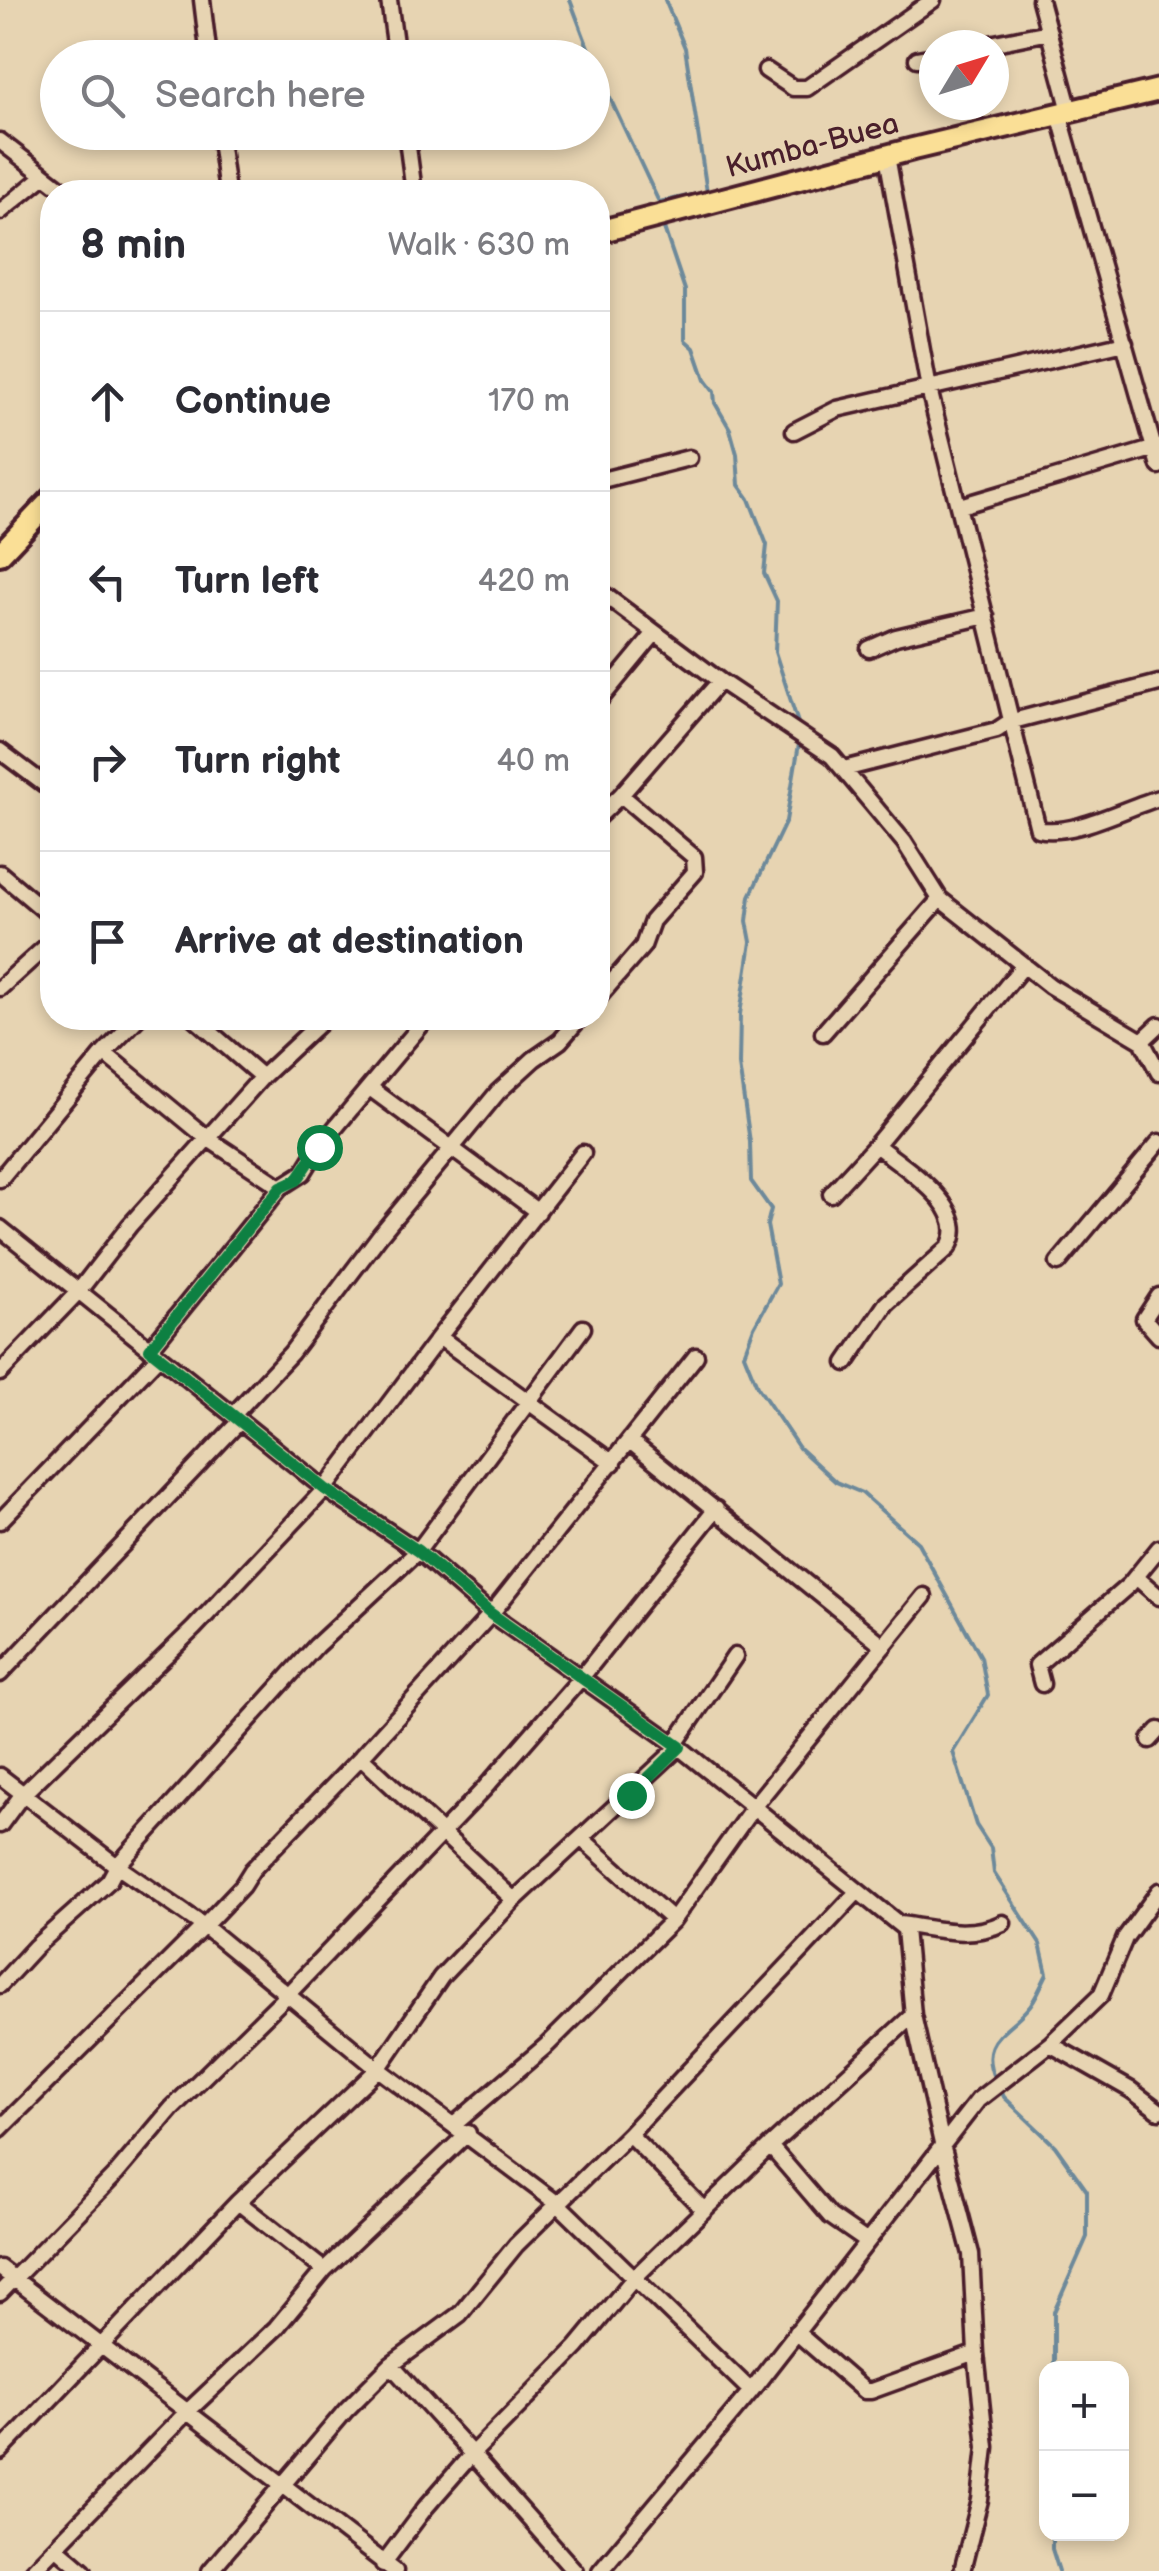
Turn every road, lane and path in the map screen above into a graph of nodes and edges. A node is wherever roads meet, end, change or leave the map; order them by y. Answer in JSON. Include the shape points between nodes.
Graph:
{"nodes":[{"id":1,"x":202,"y":0,"type":"edge"},
{"id":2,"x":390,"y":0,"type":"edge"},
{"id":3,"x":932,"y":0,"type":"edge"},
{"id":4,"x":1040,"y":0,"type":"edge"},
{"id":5,"x":1049,"y":32,"type":"junction"},
{"id":6,"x":208,"y":40,"type":"edge"},
{"id":7,"x":395,"y":40,"type":"edge"},
{"id":8,"x":1009,"y":40,"type":"edge"},
{"id":9,"x":766,"y":70,"type":"dead end"},
{"id":10,"x":1159,"y":90,"type":"edge"},
{"id":11,"x":1064,"y":113,"type":"junction"},
{"id":12,"x":0,"y":141,"type":"edge"},
{"id":13,"x":221,"y":150,"type":"edge"},
{"id":14,"x":408,"y":150,"type":"edge"},
{"id":15,"x":887,"y":156,"type":"junction"},
{"id":16,"x":44,"y":176,"type":"junction"},
{"id":17,"x":50,"y":180,"type":"edge"},
{"id":18,"x":225,"y":180,"type":"edge"},
{"id":19,"x":412,"y":180,"type":"edge"},
{"id":20,"x":0,"y":212,"type":"edge"},
{"id":21,"x":610,"y":229,"type":"edge"},
{"id":22,"x":1125,"y":344,"type":"junction"},
{"id":23,"x":930,"y":389,"type":"junction"},
{"id":24,"x":794,"y":431,"type":"dead end"},
{"id":25,"x":1157,"y":447,"type":"edge"},
{"id":26,"x":689,"y":458,"type":"dead end"},
{"id":27,"x":1159,"y":466,"type":"edge"},
{"id":28,"x":610,"y":473,"type":"edge"},
{"id":29,"x":960,"y":506,"type":"junction"},
{"id":30,"x":40,"y":519,"type":"edge"},
{"id":31,"x":0,"y":554,"type":"edge"},
{"id":32,"x":610,"y":599,"type":"edge"},
{"id":33,"x":986,"y":616,"type":"junction"},
{"id":34,"x":655,"y":634,"type":"junction"},
{"id":35,"x":869,"y":649,"type":"dead end"},
{"id":36,"x":720,"y":681,"type":"junction"},
{"id":37,"x":1159,"y":683,"type":"edge"},
{"id":38,"x":610,"y":688,"type":"edge"},
{"id":39,"x":1009,"y":722,"type":"junction"},
{"id":40,"x":0,"y":751,"type":"edge"},
{"id":41,"x":844,"y":770,"type":"junction"},
{"id":42,"x":40,"y":781,"type":"edge"},
{"id":43,"x":621,"y":794,"type":"junction"},
{"id":44,"x":1159,"y":798,"type":"edge"},
{"id":45,"x":610,"y":805,"type":"edge"},
{"id":46,"x":0,"y":873,"type":"edge"},
{"id":47,"x":940,"y":899,"type":"junction"},
{"id":48,"x":40,"y":907,"type":"edge"},
{"id":49,"x":40,"y":952,"type":"edge"},
{"id":50,"x":1024,"y":965,"type":"junction"},
{"id":51,"x":610,"y":984,"type":"edge"},
{"id":52,"x":0,"y":988,"type":"edge"},
{"id":53,"x":1159,"y":1025,"type":"edge"},
{"id":54,"x":126,"y":1030,"type":"edge"},
{"id":55,"x":208,"y":1030,"type":"edge"},
{"id":56,"x":312,"y":1030,"type":"edge"},
{"id":57,"x":417,"y":1030,"type":"edge"},
{"id":58,"x":570,"y":1030,"type":"edge"},
{"id":59,"x":823,"y":1033,"type":"dead end"},
{"id":60,"x":1142,"y":1041,"type":"junction"},
{"id":61,"x":104,"y":1053,"type":"junction"},
{"id":62,"x":1159,"y":1073,"type":"edge"},
{"id":63,"x":262,"y":1077,"type":"junction"},
{"id":64,"x":370,"y":1088,"type":"junction"},
{"id":65,"x":207,"y":1138,"type":"junction"},
{"id":66,"x":1159,"y":1142,"type":"edge"},
{"id":67,"x":876,"y":1145,"type":"junction"},
{"id":68,"x":454,"y":1149,"type":"junction"},
{"id":69,"x":583,"y":1153,"type":"dead end"},
{"id":70,"x":0,"y":1179,"type":"edge"},
{"id":71,"x":281,"y":1187,"type":"junction"},
{"id":72,"x":831,"y":1194,"type":"dead end"},
{"id":73,"x":538,"y":1212,"type":"junction"},
{"id":74,"x":0,"y":1228,"type":"edge"},
{"id":75,"x":1058,"y":1264,"type":"dead end"},
{"id":76,"x":78,"y":1292,"type":"junction"},
{"id":77,"x":1159,"y":1296,"type":"edge"},
{"id":78,"x":583,"y":1328,"type":"dead end"},
{"id":79,"x":1159,"y":1336,"type":"edge"},
{"id":80,"x":439,"y":1337,"type":"junction"},
{"id":81,"x":154,"y":1353,"type":"junction"},
{"id":82,"x":696,"y":1356,"type":"dead end"},
{"id":83,"x":846,"y":1362,"type":"dead end"},
{"id":84,"x":0,"y":1373,"type":"edge"},
{"id":85,"x":530,"y":1402,"type":"junction"},
{"id":86,"x":236,"y":1418,"type":"junction"},
{"id":87,"x":630,"y":1441,"type":"junction"},
{"id":88,"x":613,"y":1463,"type":"junction"},
{"id":89,"x":325,"y":1489,"type":"junction"},
{"id":90,"x":716,"y":1509,"type":"junction"},
{"id":91,"x":0,"y":1521,"type":"edge"},
{"id":92,"x":1159,"y":1548,"type":"edge"},
{"id":93,"x":418,"y":1551,"type":"junction"},
{"id":94,"x":1136,"y":1577,"type":"junction"},
{"id":95,"x":924,"y":1596,"type":"dead end"},
{"id":96,"x":1159,"y":1596,"type":"edge"},
{"id":97,"x":491,"y":1614,"type":"junction"},
{"id":98,"x":884,"y":1646,"type":"junction"},
{"id":99,"x":735,"y":1656,"type":"dead end"},
{"id":100,"x":0,"y":1674,"type":"edge"},
{"id":101,"x":581,"y":1678,"type":"junction"},
{"id":102,"x":1042,"y":1684,"type":"dead end"},
{"id":103,"x":677,"y":1745,"type":"junction"},
{"id":104,"x":362,"y":1757,"type":"junction"},
{"id":105,"x":0,"y":1776,"type":"edge"},
{"id":106,"x":22,"y":1795,"type":"junction"},
{"id":107,"x":754,"y":1806,"type":"junction"},
{"id":108,"x":0,"y":1826,"type":"edge"},
{"id":109,"x":444,"y":1833,"type":"junction"},
{"id":110,"x":582,"y":1839,"type":"junction"},
{"id":111,"x":118,"y":1866,"type":"junction"},
{"id":112,"x":1159,"y":1891,"type":"edge"},
{"id":113,"x":858,"y":1892,"type":"junction"},
{"id":114,"x":514,"y":1900,"type":"junction"},
{"id":115,"x":674,"y":1920,"type":"junction"},
{"id":116,"x":1003,"y":1923,"type":"dead end"},
{"id":117,"x":900,"y":1924,"type":"junction"},
{"id":118,"x":204,"y":1926,"type":"junction"},
{"id":119,"x":0,"y":1985,"type":"edge"},
{"id":120,"x":288,"y":1994,"type":"junction"},
{"id":121,"x":913,"y":2015,"type":"junction"},
{"id":122,"x":1050,"y":2044,"type":"junction"},
{"id":123,"x":378,"y":2068,"type":"junction"},
{"id":124,"x":1159,"y":2112,"type":"edge"},
{"id":125,"x":0,"y":2129,"type":"edge"},
{"id":126,"x":461,"y":2129,"type":"junction"},
{"id":127,"x":629,"y":2134,"type":"junction"},
{"id":128,"x":770,"y":2146,"type":"junction"},
{"id":129,"x":942,"y":2148,"type":"junction"},
{"id":130,"x":238,"y":2202,"type":"junction"},
{"id":131,"x":558,"y":2204,"type":"junction"},
{"id":132,"x":704,"y":2210,"type":"junction"},
{"id":133,"x":866,"y":2241,"type":"junction"},
{"id":134,"x":0,"y":2268,"type":"edge"},
{"id":135,"x":324,"y":2270,"type":"junction"},
{"id":136,"x":634,"y":2278,"type":"junction"},
{"id":137,"x":15,"y":2279,"type":"junction"},
{"id":138,"x":0,"y":2293,"type":"edge"},
{"id":139,"x":796,"y":2332,"type":"junction"},
{"id":140,"x":100,"y":2346,"type":"junction"},
{"id":141,"x":976,"y":2353,"type":"junction"},
{"id":142,"x":391,"y":2365,"type":"junction"},
{"id":143,"x":751,"y":2391,"type":"junction"},
{"id":144,"x":186,"y":2413,"type":"junction"},
{"id":145,"x":0,"y":2452,"type":"edge"},
{"id":146,"x":472,"y":2454,"type":"junction"},
{"id":147,"x":282,"y":2485,"type":"junction"},
{"id":148,"x":56,"y":2547,"type":"junction"},
{"id":149,"x":391,"y":2569,"type":"edge"},
{"id":150,"x":32,"y":2571,"type":"edge"},
{"id":151,"x":84,"y":2571,"type":"edge"},
{"id":152,"x":210,"y":2571,"type":"edge"},
{"id":153,"x":575,"y":2571,"type":"edge"},
{"id":154,"x":600,"y":2571,"type":"edge"},
{"id":155,"x":962,"y":2571,"type":"edge"}],
"edges":[{"from":1,"to":6,"type":"street"},
{"from":2,"to":7,"type":"street"},
{"from":3,"to":9,"type":"street","via":[[807,88],[793,88]]},
{"from":4,"to":5,"type":"street"},
{"from":5,"to":8,"type":"street"},
{"from":5,"to":11,"type":"street"},
{"from":10,"to":11,"type":"highway","name":"Kumba-Buea"},
{"from":11,"to":15,"type":"highway","name":"Kumba-Buea"},
{"from":11,"to":22,"type":"street"},
{"from":12,"to":16,"type":"street"},
{"from":13,"to":18,"type":"street"},
{"from":14,"to":19,"type":"street"},
{"from":15,"to":21,"type":"highway","name":"Kumba-Buea"},
{"from":15,"to":23,"type":"street"},
{"from":16,"to":17,"type":"street"},
{"from":16,"to":20,"type":"street"},
{"from":22,"to":23,"type":"street"},
{"from":22,"to":25,"type":"street"},
{"from":23,"to":24,"type":"street","via":[[837,409]]},
{"from":23,"to":29,"type":"street"},
{"from":25,"to":27,"type":"street"},
{"from":25,"to":29,"type":"street"},
{"from":26,"to":28,"type":"street"},
{"from":29,"to":33,"type":"street"},
{"from":30,"to":31,"type":"highway"},
{"from":32,"to":34,"type":"street"},
{"from":33,"to":35,"type":"street"},
{"from":33,"to":39,"type":"street"},
{"from":34,"to":36,"type":"street"},
{"from":34,"to":38,"type":"street"},
{"from":36,"to":41,"type":"street"},
{"from":36,"to":43,"type":"street"},
{"from":37,"to":39,"type":"street"},
{"from":39,"to":41,"type":"street"},
{"from":39,"to":44,"type":"street","via":[[1038,831],[1096,822]]},
{"from":40,"to":42,"type":"street"},
{"from":41,"to":47,"type":"street","via":[[904,842]]},
{"from":43,"to":45,"type":"street"},
{"from":43,"to":51,"type":"street","via":[[694,858],[695,872]]},
{"from":46,"to":48,"type":"street"},
{"from":47,"to":50,"type":"street"},
{"from":47,"to":59,"type":"street"},
{"from":49,"to":52,"type":"street"},
{"from":50,"to":60,"type":"street"},
{"from":50,"to":67,"type":"street"},
{"from":53,"to":60,"type":"street"},
{"from":54,"to":61,"type":"street"},
{"from":55,"to":63,"type":"street"},
{"from":56,"to":63,"type":"street"},
{"from":57,"to":64,"type":"street"},
{"from":58,"to":68,"type":"street","via":[[498,1092]]},
{"from":60,"to":62,"type":"street"},
{"from":61,"to":65,"type":"street"},
{"from":61,"to":70,"type":"street"},
{"from":63,"to":65,"type":"street"},
{"from":64,"to":68,"type":"street"},
{"from":64,"to":71,"type":"street","via":[[303,1174]]},
{"from":65,"to":71,"type":"street"},
{"from":65,"to":76,"type":"street"},
{"from":66,"to":75,"type":"street"},
{"from":67,"to":72,"type":"street"},
{"from":67,"to":83,"type":"street","via":[[942,1198],[955,1238],[886,1304]]},
{"from":68,"to":73,"type":"street"},
{"from":68,"to":86,"type":"street"},
{"from":69,"to":73,"type":"street"},
{"from":71,"to":81,"type":"street"},
{"from":73,"to":80,"type":"street"},
{"from":74,"to":76,"type":"street"},
{"from":76,"to":81,"type":"street"},
{"from":76,"to":84,"type":"street"},
{"from":77,"to":79,"type":"street","via":[[1144,1315]]},
{"from":78,"to":85,"type":"street"},
{"from":80,"to":85,"type":"street"},
{"from":80,"to":89,"type":"street"},
{"from":81,"to":86,"type":"street"},
{"from":81,"to":91,"type":"street"},
{"from":82,"to":87,"type":"street"},
{"from":85,"to":88,"type":"street"},
{"from":85,"to":93,"type":"street"},
{"from":86,"to":89,"type":"street"},
{"from":86,"to":100,"type":"street"},
{"from":87,"to":88,"type":"street"},
{"from":87,"to":90,"type":"street"},
{"from":88,"to":97,"type":"street"},
{"from":89,"to":93,"type":"street"},
{"from":89,"to":106,"type":"street"},
{"from":90,"to":98,"type":"street"},
{"from":90,"to":101,"type":"street"},
{"from":92,"to":94,"type":"street"},
{"from":93,"to":97,"type":"street"},
{"from":93,"to":111,"type":"street","via":[[316,1646]]},
{"from":94,"to":96,"type":"street"},
{"from":94,"to":102,"type":"street","via":[[1037,1665]]},
{"from":95,"to":98,"type":"street"},
{"from":97,"to":101,"type":"street"},
{"from":97,"to":104,"type":"street"},
{"from":98,"to":107,"type":"street"},
{"from":99,"to":103,"type":"street"},
{"from":101,"to":103,"type":"street"},
{"from":101,"to":109,"type":"street"},
{"from":103,"to":107,"type":"street"},
{"from":103,"to":110,"type":"street"},
{"from":104,"to":109,"type":"street"},
{"from":104,"to":118,"type":"street"},
{"from":105,"to":106,"type":"street"},
{"from":106,"to":108,"type":"street"},
{"from":106,"to":111,"type":"street"},
{"from":107,"to":113,"type":"street"},
{"from":107,"to":115,"type":"street"},
{"from":109,"to":114,"type":"street"},
{"from":109,"to":120,"type":"street"},
{"from":110,"to":114,"type":"street"},
{"from":110,"to":115,"type":"street"},
{"from":111,"to":118,"type":"street"},
{"from":111,"to":119,"type":"street"},
{"from":112,"to":122,"type":"street","via":[[1126,1938],[1101,1995]]},
{"from":113,"to":117,"type":"street"},
{"from":113,"to":127,"type":"street"},
{"from":114,"to":123,"type":"street","via":[[442,1977]]},
{"from":115,"to":126,"type":"street"},
{"from":116,"to":117,"type":"street","via":[[968,1934]]},
{"from":117,"to":121,"type":"street","via":[[907,1934]]},
{"from":118,"to":120,"type":"street"},
{"from":118,"to":125,"type":"street"},
{"from":120,"to":123,"type":"street"},
{"from":120,"to":137,"type":"street"},
{"from":121,"to":128,"type":"street"},
{"from":121,"to":129,"type":"street"},
{"from":122,"to":124,"type":"street"},
{"from":122,"to":129,"type":"street","via":[[986,2092]]},
{"from":123,"to":126,"type":"street"},
{"from":123,"to":130,"type":"street"},
{"from":126,"to":131,"type":"street"},
{"from":126,"to":135,"type":"street"},
{"from":127,"to":131,"type":"street"},
{"from":127,"to":132,"type":"street"},
{"from":128,"to":132,"type":"street"},
{"from":128,"to":133,"type":"street","via":[[830,2216]]},
{"from":129,"to":133,"type":"street"},
{"from":129,"to":141,"type":"street","via":[[970,2249]]},
{"from":130,"to":135,"type":"street"},
{"from":130,"to":140,"type":"street"},
{"from":131,"to":136,"type":"street"},
{"from":131,"to":142,"type":"street","via":[[460,2314]]},
{"from":132,"to":136,"type":"street"},
{"from":133,"to":139,"type":"street"},
{"from":134,"to":137,"type":"street"},
{"from":135,"to":144,"type":"street","via":[[276,2328]]},
{"from":136,"to":143,"type":"street"},
{"from":136,"to":146,"type":"street"},
{"from":137,"to":138,"type":"street"},
{"from":137,"to":140,"type":"street"},
{"from":139,"to":141,"type":"street","via":[[871,2392]]},
{"from":139,"to":143,"type":"street"},
{"from":140,"to":144,"type":"street"},
{"from":140,"to":145,"type":"street"},
{"from":141,"to":155,"type":"street","via":[[985,2468]]},
{"from":142,"to":146,"type":"street"},
{"from":142,"to":147,"type":"street"},
{"from":143,"to":154,"type":"street"},
{"from":144,"to":147,"type":"street"},
{"from":144,"to":148,"type":"street"},
{"from":146,"to":149,"type":"street","via":[[425,2508]]},
{"from":146,"to":153,"type":"street"},
{"from":147,"to":149,"type":"street"},
{"from":147,"to":152,"type":"street"},
{"from":148,"to":150,"type":"street"},
{"from":148,"to":151,"type":"street"}]}
